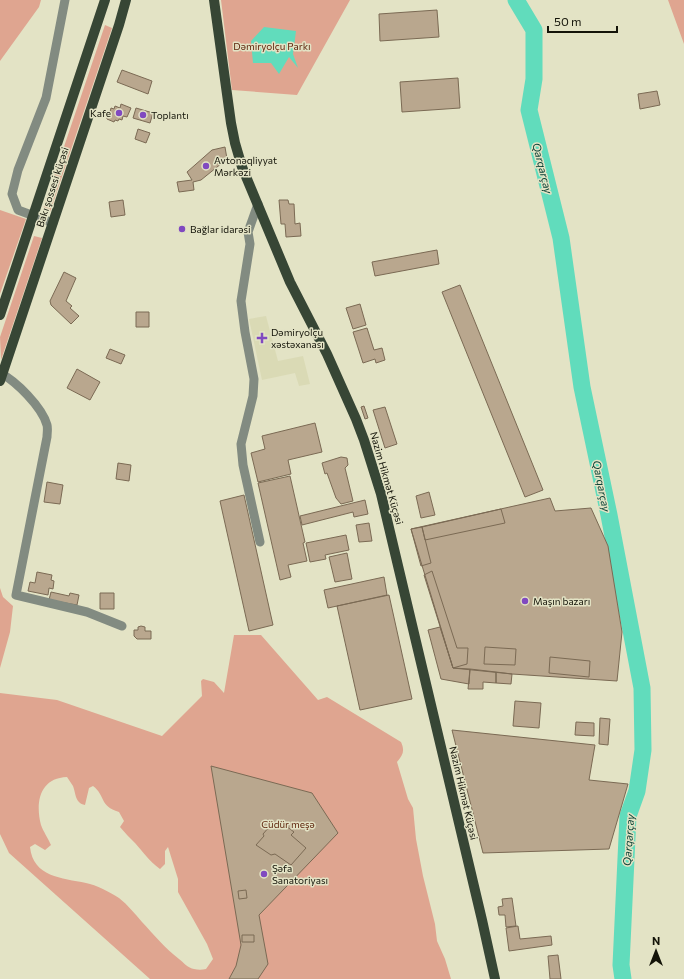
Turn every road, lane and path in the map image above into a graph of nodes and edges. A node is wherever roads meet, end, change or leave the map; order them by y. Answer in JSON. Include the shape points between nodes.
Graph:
{"nodes":[{"id":1,"x":65,"y":0,"type":"edge"},
{"id":2,"x":105,"y":0,"type":"edge"},
{"id":3,"x":126,"y":0,"type":"edge"},
{"id":4,"x":214,"y":0,"type":"edge"},
{"id":5,"x":258,"y":204,"type":"junction"},
{"id":6,"x":33,"y":216,"type":"junction"},
{"id":7,"x":53,"y":223,"type":"junction"},
{"id":8,"x":0,"y":315,"type":"edge"},
{"id":9,"x":1,"y":376,"type":"edge"},
{"id":10,"x":260,"y":542,"type":"dead end"},
{"id":11,"x":122,"y":626,"type":"dead end"},
{"id":12,"x":495,"y":979,"type":"edge"}],
"edges":[{"from":1,"to":6,"type":"street","via":[[46,98],[18,170],[12,194],[18,210]]},
{"from":2,"to":6,"type":"main road","name":"Bakı şossesi küçəsi"},
{"from":3,"to":7,"type":"main road","name":"Bakı şossesi küçəsi"},
{"from":4,"to":5,"type":"main road","name":"Nazim Hikmət Küçəsi","via":[[230,123],[242,167]]},
{"from":5,"to":10,"type":"street","via":[[248,232],[250,244],[241,301],[254,379],[253,396],[241,444],[243,465]]},
{"from":5,"to":12,"type":"main road","name":"Nazim Hikmət Küçəsi","via":[[290,282],[327,354],[356,419],[381,494]]},
{"from":6,"to":7,"type":"street"},
{"from":6,"to":8,"type":"main road","name":"Bakı şossesi küçəsi"},
{"from":7,"to":9,"type":"main road","name":"Bakı şossesi küçəsi"},
{"from":9,"to":11,"type":"street","via":[[24,392],[44,416],[48,426],[16,595],[87,612]]}]}
